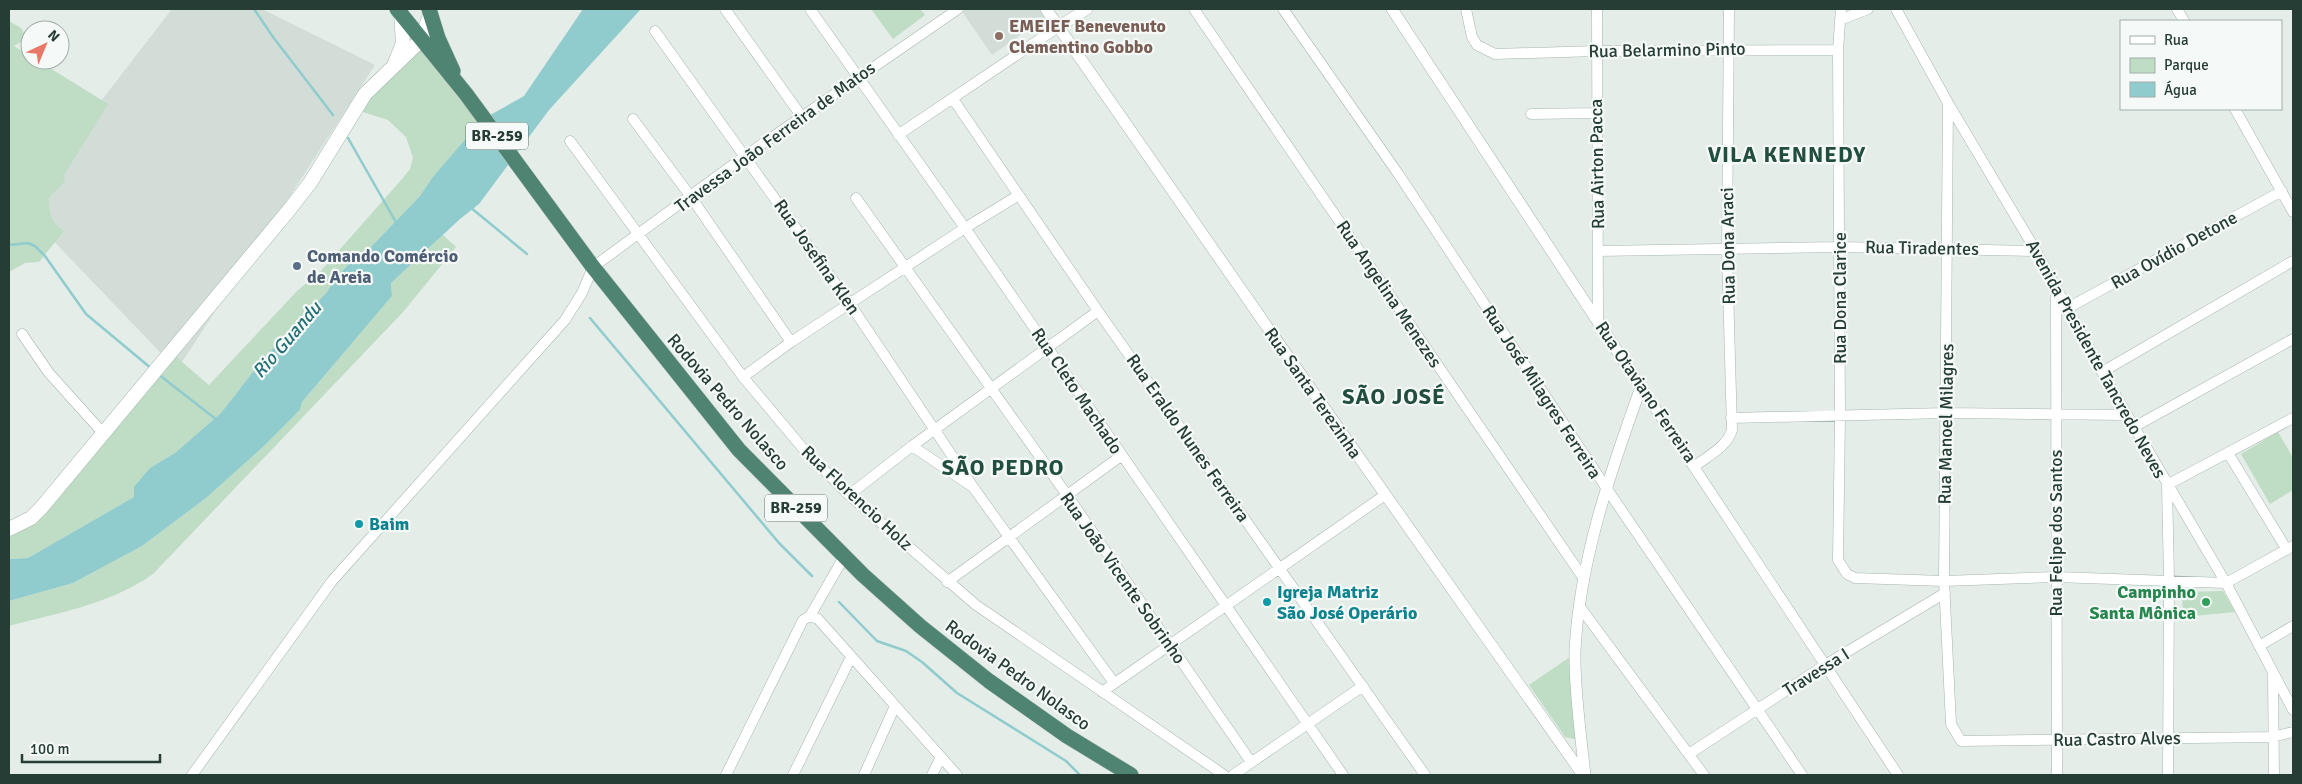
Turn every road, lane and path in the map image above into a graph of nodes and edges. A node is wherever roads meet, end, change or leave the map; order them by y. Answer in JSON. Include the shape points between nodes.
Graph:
{"nodes":[{"id":1,"x":725,"y":9,"type":"edge"},
{"id":2,"x":810,"y":9,"type":"edge"},
{"id":3,"x":958,"y":9,"type":"edge"},
{"id":4,"x":1046,"y":9,"type":"edge"},
{"id":5,"x":1086,"y":9,"type":"edge"},
{"id":6,"x":1194,"y":9,"type":"edge"},
{"id":7,"x":1283,"y":9,"type":"edge"},
{"id":8,"x":1392,"y":9,"type":"edge"},
{"id":9,"x":1466,"y":9,"type":"edge"},
{"id":10,"x":1597,"y":9,"type":"edge"},
{"id":11,"x":1729,"y":9,"type":"edge"},
{"id":12,"x":1840,"y":9,"type":"edge"},
{"id":13,"x":1868,"y":9,"type":"edge"},
{"id":14,"x":1896,"y":9,"type":"edge"},
{"id":15,"x":2177,"y":9,"type":"edge"},
{"id":16,"x":399,"y":11,"type":"edge"},
{"id":17,"x":430,"y":12,"type":"edge"},
{"id":18,"x":1840,"y":20,"type":"junction"},
{"id":19,"x":2183,"y":20,"type":"edge"},
{"id":20,"x":1058,"y":27,"type":"junction"},
{"id":21,"x":655,"y":31,"type":"dead end"},
{"id":22,"x":421,"y":40,"type":"junction"},
{"id":23,"x":1728,"y":49,"type":"junction"},
{"id":24,"x":1838,"y":50,"type":"junction"},
{"id":25,"x":1597,"y":51,"type":"junction"},
{"id":26,"x":391,"y":70,"type":"junction"},
{"id":27,"x":858,"y":77,"type":"junction"},
{"id":28,"x":468,"y":96,"type":"junction"},
{"id":29,"x":953,"y":99,"type":"junction"},
{"id":30,"x":1948,"y":103,"type":"junction"},
{"id":31,"x":2236,"y":110,"type":"edge"},
{"id":32,"x":1596,"y":112,"type":"junction"},
{"id":33,"x":1531,"y":114,"type":"dead end"},
{"id":34,"x":802,"y":117,"type":"junction"},
{"id":35,"x":633,"y":119,"type":"dead end"},
{"id":36,"x":898,"y":135,"type":"junction"},
{"id":37,"x":570,"y":141,"type":"dead end"},
{"id":38,"x":745,"y":156,"type":"junction"},
{"id":39,"x":2282,"y":191,"type":"junction"},
{"id":40,"x":1019,"y":195,"type":"junction"},
{"id":41,"x":691,"y":197,"type":"junction"},
{"id":42,"x":856,"y":198,"type":"dead end"},
{"id":43,"x":2293,"y":212,"type":"edge"},
{"id":44,"x":964,"y":228,"type":"junction"},
{"id":45,"x":640,"y":235,"type":"junction"},
{"id":46,"x":1840,"y":247,"type":"junction"},
{"id":47,"x":1947,"y":248,"type":"junction"},
{"id":48,"x":1727,"y":250,"type":"junction"},
{"id":49,"x":1598,"y":251,"type":"junction"},
{"id":50,"x":2036,"y":251,"type":"junction"},
{"id":51,"x":2293,"y":261,"type":"edge"},
{"id":52,"x":593,"y":267,"type":"junction"},
{"id":53,"x":907,"y":268,"type":"junction"},
{"id":54,"x":2056,"y":290,"type":"junction"},
{"id":55,"x":850,"y":304,"type":"junction"},
{"id":56,"x":2066,"y":309,"type":"junction"},
{"id":57,"x":1098,"y":311,"type":"junction"},
{"id":58,"x":1598,"y":320,"type":"junction"},
{"id":59,"x":22,"y":334,"type":"dead end"},
{"id":60,"x":2293,"y":339,"type":"edge"},
{"id":61,"x":791,"y":342,"type":"junction"},
{"id":62,"x":1048,"y":348,"type":"junction"},
{"id":63,"x":2102,"y":372,"type":"junction"},
{"id":64,"x":743,"y":377,"type":"junction"},
{"id":65,"x":1641,"y":387,"type":"junction"},
{"id":66,"x":992,"y":390,"type":"junction"},
{"id":67,"x":1947,"y":413,"type":"junction"},
{"id":68,"x":2056,"y":415,"type":"junction"},
{"id":69,"x":2126,"y":415,"type":"junction"},
{"id":70,"x":1840,"y":417,"type":"junction"},
{"id":71,"x":1731,"y":418,"type":"junction"},
{"id":72,"x":2293,"y":418,"type":"edge"},
{"id":73,"x":2134,"y":427,"type":"junction"},
{"id":74,"x":934,"y":430,"type":"junction"},
{"id":75,"x":103,"y":433,"type":"junction"},
{"id":76,"x":912,"y":446,"type":"junction"},
{"id":77,"x":2228,"y":453,"type":"junction"},
{"id":78,"x":1121,"y":456,"type":"junction"},
{"id":79,"x":1695,"y":466,"type":"junction"},
{"id":80,"x":2167,"y":485,"type":"junction"},
{"id":81,"x":973,"y":487,"type":"junction"},
{"id":82,"x":1607,"y":489,"type":"junction"},
{"id":83,"x":849,"y":495,"type":"junction"},
{"id":84,"x":1067,"y":495,"type":"junction"},
{"id":85,"x":1385,"y":495,"type":"junction"},
{"id":86,"x":9,"y":529,"type":"edge"},
{"id":87,"x":1010,"y":536,"type":"junction"},
{"id":88,"x":2290,"y":548,"type":"edge"},
{"id":89,"x":844,"y":556,"type":"junction"},
{"id":90,"x":1280,"y":569,"type":"junction"},
{"id":91,"x":2056,"y":577,"type":"junction"},
{"id":92,"x":1584,"y":579,"type":"junction"},
{"id":93,"x":2169,"y":579,"type":"junction"},
{"id":94,"x":1944,"y":581,"type":"junction"},
{"id":95,"x":947,"y":582,"type":"junction"},
{"id":96,"x":2226,"y":583,"type":"junction"},
{"id":97,"x":1944,"y":594,"type":"junction"},
{"id":98,"x":1226,"y":605,"type":"junction"},
{"id":99,"x":1580,"y":607,"type":"junction"},
{"id":100,"x":810,"y":616,"type":"junction"},
{"id":101,"x":2293,"y":626,"type":"edge"},
{"id":102,"x":1170,"y":644,"type":"junction"},
{"id":103,"x":2259,"y":646,"type":"junction"},
{"id":104,"x":851,"y":657,"type":"junction"},
{"id":105,"x":1825,"y":665,"type":"junction"},
{"id":106,"x":2273,"y":674,"type":"junction"},
{"id":107,"x":1114,"y":683,"type":"junction"},
{"id":108,"x":1363,"y":686,"type":"junction"},
{"id":109,"x":1102,"y":692,"type":"junction"},
{"id":110,"x":895,"y":706,"type":"junction"},
{"id":111,"x":2292,"y":707,"type":"edge"},
{"id":112,"x":1757,"y":709,"type":"junction"},
{"id":113,"x":1307,"y":723,"type":"junction"},
{"id":114,"x":2293,"y":732,"type":"edge"},
{"id":115,"x":2272,"y":737,"type":"junction"},
{"id":116,"x":2168,"y":739,"type":"junction"},
{"id":117,"x":2057,"y":740,"type":"junction"},
{"id":118,"x":1961,"y":741,"type":"joint"},
{"id":119,"x":1581,"y":745,"type":"junction"},
{"id":120,"x":1562,"y":747,"type":"junction"},
{"id":121,"x":1689,"y":754,"type":"junction"},
{"id":122,"x":941,"y":757,"type":"junction"},
{"id":123,"x":1251,"y":762,"type":"junction"},
{"id":124,"x":192,"y":775,"type":"edge"},
{"id":125,"x":726,"y":775,"type":"edge"},
{"id":126,"x":793,"y":775,"type":"edge"},
{"id":127,"x":864,"y":775,"type":"edge"},
{"id":128,"x":932,"y":775,"type":"edge"},
{"id":129,"x":957,"y":775,"type":"edge"},
{"id":130,"x":1131,"y":775,"type":"edge"},
{"id":131,"x":1224,"y":775,"type":"edge"},
{"id":132,"x":1233,"y":775,"type":"edge"},
{"id":133,"x":1343,"y":775,"type":"edge"},
{"id":134,"x":1425,"y":775,"type":"edge"},
{"id":135,"x":1584,"y":775,"type":"edge"},
{"id":136,"x":1704,"y":775,"type":"edge"},
{"id":137,"x":1802,"y":775,"type":"edge"},
{"id":138,"x":1898,"y":775,"type":"edge"},
{"id":139,"x":2057,"y":775,"type":"edge"},
{"id":140,"x":2168,"y":775,"type":"edge"},
{"id":141,"x":2274,"y":775,"type":"edge"}],
"edges":[{"from":1,"to":34,"type":"street"},
{"from":2,"to":27,"type":"street","name":"Rua Cleto Machado"},
{"from":3,"to":27,"type":"street","name":"Travessa João Ferreira de Matos"},
{"from":4,"to":20,"type":"street","name":"Rua Santa Terezinha"},
{"from":5,"to":20,"type":"street"},
{"from":6,"to":92,"type":"street","name":"Rua Angelina Menezes"},
{"from":7,"to":82,"type":"street","name":"Rua José Milagres Ferreira","via":[[1399,175]]},
{"from":8,"to":58,"type":"street","name":"Rua Otaviano Ferreira"},
{"from":9,"to":25,"type":"street","name":"Rua Belarmino Pinto","via":[[1477,45],[1495,54]]},
{"from":10,"to":25,"type":"street","name":"Rua Airton Pacca"},
{"from":11,"to":23,"type":"street","name":"Rua Dona Araci"},
{"from":12,"to":18,"type":"street","name":"Rua Dona Clarice"},
{"from":13,"to":18,"type":"street"},
{"from":14,"to":30,"type":"street","name":"Avenida Presidente Tancredo Neves"},
{"from":15,"to":19,"type":"street"},
{"from":16,"to":22,"type":"highway","name":"Rodovia Pedro Nolasco","number":"BR-259"},
{"from":16,"to":26,"type":"main road","via":[[403,43]]},
{"from":17,"to":22,"type":"main road"},
{"from":17,"to":28,"type":"highway","name":"Rodovia Pedro Nolasco","number":"BR-259","via":[[443,50]]},
{"from":18,"to":24,"type":"street","name":"Rua Dona Clarice"},
{"from":20,"to":29,"type":"street"},
{"from":20,"to":85,"type":"street","name":"Rua Santa Terezinha"},
{"from":21,"to":38,"type":"street","name":"Rua Josefina Klen"},
{"from":22,"to":26,"type":"main road"},
{"from":22,"to":28,"type":"highway","name":"Rodovia Pedro Nolasco","number":"BR-259"},
{"from":23,"to":24,"type":"street","name":"Rua Belarmino Pinto"},
{"from":23,"to":25,"type":"street","name":"Rua Belarmino Pinto"},
{"from":23,"to":48,"type":"street","name":"Rua Dona Araci"},
{"from":24,"to":46,"type":"street","name":"Rua Dona Clarice"},
{"from":25,"to":32,"type":"street","name":"Rua Airton Pacca"},
{"from":26,"to":75,"type":"main road","via":[[360,102],[310,183],[289,210]]},
{"from":27,"to":34,"type":"street","name":"Travessa João Ferreira de Matos"},
{"from":27,"to":36,"type":"street","name":"Rua Cleto Machado"},
{"from":28,"to":52,"type":"highway","name":"Rodovia Pedro Nolasco","number":"BR-259"},
{"from":29,"to":36,"type":"street"},
{"from":29,"to":40,"type":"street","name":"Rua Eraldo Nunes Ferreira"},
{"from":30,"to":47,"type":"street","name":"Rua Manoel Milagres"},
{"from":30,"to":50,"type":"street","name":"Avenida Presidente Tancredo Neves"},
{"from":31,"to":39,"type":"street"},
{"from":32,"to":33,"type":"street"},
{"from":32,"to":49,"type":"street","name":"Rua Airton Pacca"},
{"from":34,"to":38,"type":"street","name":"Travessa João Ferreira de Matos"},
{"from":35,"to":41,"type":"street"},
{"from":36,"to":44,"type":"street","name":"Rua Cleto Machado"},
{"from":37,"to":45,"type":"street","name":"Rua Florencio Holz"},
{"from":38,"to":41,"type":"street","name":"Travessa João Ferreira de Matos"},
{"from":38,"to":55,"type":"street","name":"Rua Josefina Klen"},
{"from":39,"to":43,"type":"street"},
{"from":39,"to":56,"type":"street","name":"Rua Ovídio Detone"},
{"from":40,"to":44,"type":"street"},
{"from":40,"to":57,"type":"street","name":"Rua Eraldo Nunes Ferreira"},
{"from":41,"to":45,"type":"street","name":"Travessa João Ferreira de Matos"},
{"from":41,"to":61,"type":"street"},
{"from":42,"to":53,"type":"street","name":"Rua João Vicente Sobrinho"},
{"from":44,"to":53,"type":"street"},
{"from":44,"to":62,"type":"street","name":"Rua Cleto Machado"},
{"from":45,"to":52,"type":"street","name":"Travessa João Ferreira de Matos"},
{"from":45,"to":64,"type":"street","name":"Rua Florencio Holz"},
{"from":46,"to":47,"type":"street","name":"Rua Tiradentes"},
{"from":46,"to":48,"type":"street","name":"Rua Tiradentes"},
{"from":46,"to":70,"type":"street","name":"Rua Dona Clarice"},
{"from":47,"to":50,"type":"street","name":"Rua Tiradentes"},
{"from":47,"to":67,"type":"street","name":"Rua Manoel Milagres"},
{"from":48,"to":49,"type":"street","name":"Rua Tiradentes"},
{"from":48,"to":71,"type":"street","name":"Rua Dona Araci"},
{"from":49,"to":58,"type":"street","name":"Rua Airton Pacca"},
{"from":50,"to":54,"type":"street","name":"Avenida Presidente Tancredo Neves"},
{"from":51,"to":63,"type":"street"},
{"from":52,"to":89,"type":"highway","name":"Rodovia Pedro Nolasco","number":"BR-259","via":[[739,450]]},
{"from":52,"to":124,"type":"street","via":[[565,320],[332,581]]},
{"from":53,"to":55,"type":"street"},
{"from":53,"to":66,"type":"street","name":"Rua João Vicente Sobrinho"},
{"from":54,"to":56,"type":"street","name":"Avenida Presidente Tancredo Neves"},
{"from":54,"to":68,"type":"street","name":"Rua Felipe dos Santos"},
{"from":55,"to":61,"type":"street"},
{"from":55,"to":74,"type":"street","name":"Rua Josefina Klen"},
{"from":56,"to":63,"type":"street","name":"Avenida Presidente Tancredo Neves"},
{"from":57,"to":62,"type":"street"},
{"from":57,"to":90,"type":"street","name":"Rua Eraldo Nunes Ferreira"},
{"from":58,"to":65,"type":"street","name":"Rua Otaviano Ferreira"},
{"from":59,"to":75,"type":"street","via":[[49,373]]},
{"from":60,"to":73,"type":"street"},
{"from":61,"to":64,"type":"street"},
{"from":62,"to":66,"type":"street"},
{"from":62,"to":78,"type":"street","name":"Rua Cleto Machado"},
{"from":63,"to":69,"type":"street","name":"Avenida Presidente Tancredo Neves"},
{"from":64,"to":83,"type":"street","name":"Rua Florencio Holz","via":[[806,452]]},
{"from":65,"to":79,"type":"street","name":"Rua Otaviano Ferreira"},
{"from":65,"to":82,"type":"street"},
{"from":66,"to":74,"type":"street"},
{"from":66,"to":84,"type":"street","name":"Rua João Vicente Sobrinho"},
{"from":67,"to":68,"type":"street"},
{"from":67,"to":70,"type":"street"},
{"from":67,"to":94,"type":"street","name":"Rua Manoel Milagres"},
{"from":68,"to":69,"type":"street"},
{"from":68,"to":91,"type":"street","name":"Rua Felipe dos Santos"},
{"from":69,"to":73,"type":"street","name":"Avenida Presidente Tancredo Neves"},
{"from":70,"to":71,"type":"street"},
{"from":70,"to":94,"type":"street","name":"Rua Dona Clarice","via":[[1838,560],[1847,574],[1856,578]]},
{"from":71,"to":79,"type":"street","name":"Rua Dona Araci","via":[[1729,439]]},
{"from":72,"to":77,"type":"street"},
{"from":73,"to":80,"type":"street","name":"Avenida Presidente Tancredo Neves"},
{"from":74,"to":76,"type":"street"},
{"from":74,"to":81,"type":"street","name":"Rua Josefina Klen"},
{"from":75,"to":86,"type":"main road","via":[[42,507],[31,518]]},
{"from":76,"to":81,"type":"street"},
{"from":76,"to":83,"type":"street"},
{"from":77,"to":80,"type":"street"},
{"from":77,"to":88,"type":"street"},
{"from":78,"to":84,"type":"street"},
{"from":78,"to":98,"type":"street","name":"Rua Cleto Machado"},
{"from":79,"to":105,"type":"street","name":"Rua Otaviano Ferreira"},
{"from":80,"to":93,"type":"street"},
{"from":80,"to":96,"type":"street","name":"Avenida Presidente Tancredo Neves"},
{"from":81,"to":87,"type":"street","name":"Rua Josefina Klen"},
{"from":82,"to":92,"type":"street"},
{"from":82,"to":112,"type":"street","name":"Rua José Milagres Ferreira"},
{"from":83,"to":95,"type":"street","name":"Rua Florencio Holz"},
{"from":84,"to":87,"type":"street"},
{"from":84,"to":102,"type":"street","name":"Rua João Vicente Sobrinho"},
{"from":85,"to":90,"type":"street"},
{"from":85,"to":120,"type":"street","name":"Rua Santa Terezinha"},
{"from":87,"to":95,"type":"street"},
{"from":87,"to":107,"type":"street","name":"Rua Josefina Klen"},
{"from":88,"to":96,"type":"street"},
{"from":89,"to":100,"type":"street"},
{"from":89,"to":130,"type":"highway","name":"Rodovia Pedro Nolasco","number":"BR-259","via":[[920,626],[989,681],[1067,736]]},
{"from":90,"to":98,"type":"street"},
{"from":90,"to":108,"type":"street","name":"Rua Eraldo Nunes Ferreira"},
{"from":91,"to":93,"type":"street"},
{"from":91,"to":94,"type":"street"},
{"from":91,"to":117,"type":"street","name":"Rua Felipe dos Santos"},
{"from":92,"to":99,"type":"street"},
{"from":93,"to":96,"type":"street"},
{"from":93,"to":116,"type":"street"},
{"from":94,"to":97,"type":"street","name":"Rua Manoel Milagres"},
{"from":95,"to":109,"type":"street","name":"Rua Florencio Holz"},
{"from":96,"to":103,"type":"street","name":"Avenida Presidente Tancredo Neves"},
{"from":97,"to":105,"type":"street","name":"Travessa I"},
{"from":97,"to":118,"type":"street","name":"Rua Manoel Milagres","via":[[1951,724]]},
{"from":98,"to":102,"type":"street"},
{"from":98,"to":113,"type":"street","name":"Rua Cleto Machado"},
{"from":99,"to":119,"type":"street","via":[[1575,652]]},
{"from":99,"to":121,"type":"street"},
{"from":100,"to":104,"type":"street","via":[[818,619]]},
{"from":100,"to":125,"type":"street","via":[[803,620]]},
{"from":101,"to":103,"type":"street"},
{"from":102,"to":107,"type":"street"},
{"from":102,"to":123,"type":"street","name":"Rua João Vicente Sobrinho"},
{"from":103,"to":106,"type":"street","name":"Avenida Presidente Tancredo Neves"},
{"from":104,"to":110,"type":"street"},
{"from":104,"to":126,"type":"street"},
{"from":105,"to":112,"type":"street","name":"Travessa I"},
{"from":105,"to":138,"type":"street","name":"Rua Otaviano Ferreira"},
{"from":106,"to":111,"type":"street","name":"Avenida Presidente Tancredo Neves"},
{"from":106,"to":115,"type":"street"},
{"from":107,"to":109,"type":"street"},
{"from":108,"to":113,"type":"street"},
{"from":108,"to":134,"type":"street","name":"Rua Eraldo Nunes Ferreira"},
{"from":109,"to":131,"type":"street","name":"Rua Florencio Holz"},
{"from":110,"to":122,"type":"street"},
{"from":110,"to":127,"type":"street"},
{"from":112,"to":121,"type":"street","name":"Travessa I"},
{"from":112,"to":137,"type":"street","name":"Rua José Milagres Ferreira"},
{"from":113,"to":123,"type":"street"},
{"from":113,"to":133,"type":"street","name":"Rua Cleto Machado"},
{"from":114,"to":115,"type":"street","name":"Rua Castro Alves"},
{"from":115,"to":116,"type":"street","name":"Rua Castro Alves"},
{"from":115,"to":141,"type":"street"},
{"from":116,"to":117,"type":"street","name":"Rua Castro Alves"},
{"from":116,"to":140,"type":"street"},
{"from":117,"to":118,"type":"street","name":"Rua Castro Alves"},
{"from":117,"to":139,"type":"street","name":"Rua Felipe dos Santos"},
{"from":119,"to":120,"type":"street"},
{"from":119,"to":135,"type":"street"},
{"from":120,"to":135,"type":"street","name":"Rua Santa Terezinha"},
{"from":121,"to":136,"type":"street"},
{"from":122,"to":128,"type":"street"},
{"from":122,"to":129,"type":"street"},
{"from":123,"to":132,"type":"street"}]}
